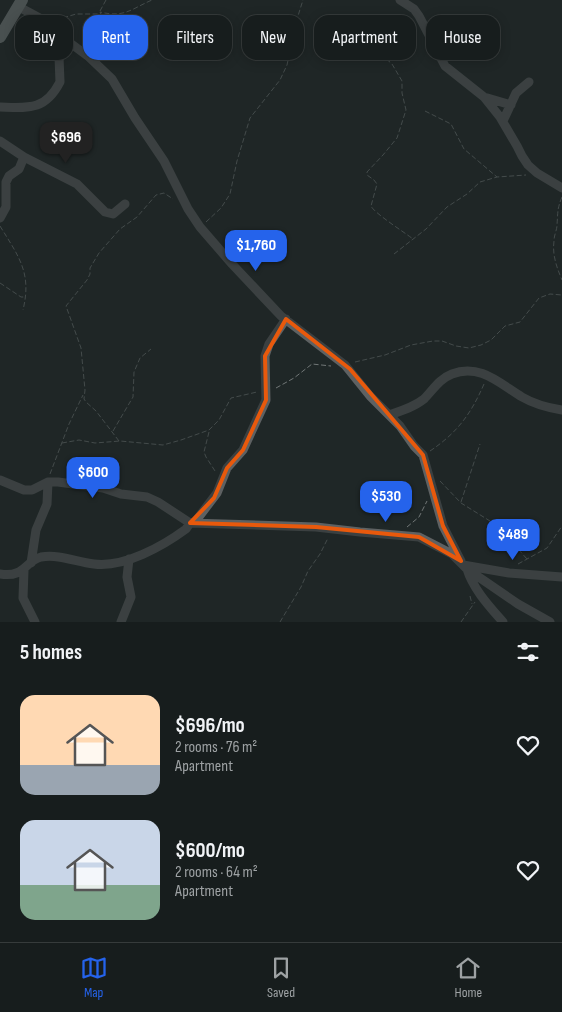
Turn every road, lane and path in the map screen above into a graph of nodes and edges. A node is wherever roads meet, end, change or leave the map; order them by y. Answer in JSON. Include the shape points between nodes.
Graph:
{"nodes":[{"id":1,"x":106,"y":0,"type":"edge"},
{"id":2,"x":152,"y":0,"type":"edge"},
{"id":3,"x":303,"y":0,"type":"edge"},
{"id":4,"x":400,"y":0,"type":"edge"},
{"id":5,"x":21,"y":3,"type":"edge"},
{"id":6,"x":100,"y":12,"type":"junction"},
{"id":7,"x":106,"y":14,"type":"joint"},
{"id":8,"x":37,"y":15,"type":"edge"},
{"id":9,"x":72,"y":15,"type":"edge"},
{"id":10,"x":0,"y":37,"type":"edge"},
{"id":11,"x":58,"y":60,"type":"edge"},
{"id":12,"x":92,"y":60,"type":"edge"},
{"id":13,"x":388,"y":60,"type":"edge"},
{"id":14,"x":529,"y":82,"type":"dead end"},
{"id":15,"x":484,"y":97,"type":"junction"},
{"id":16,"x":511,"y":105,"type":"junction"},
{"id":17,"x":0,"y":107,"type":"edge"},
{"id":18,"x":425,"y":111,"type":"dead end"},
{"id":19,"x":503,"y":121,"type":"junction"},
{"id":20,"x":0,"y":141,"type":"edge"},
{"id":21,"x":24,"y":157,"type":"junction"},
{"id":22,"x":537,"y":173,"type":"junction"},
{"id":23,"x":497,"y":177,"type":"junction"},
{"id":24,"x":562,"y":188,"type":"edge"},
{"id":25,"x":562,"y":196,"type":"edge"},
{"id":26,"x":173,"y":199,"type":"dead end"},
{"id":27,"x":125,"y":204,"type":"dead end"},
{"id":28,"x":0,"y":218,"type":"edge"},
{"id":29,"x":0,"y":225,"type":"edge"},
{"id":30,"x":200,"y":228,"type":"junction"},
{"id":31,"x":413,"y":240,"type":"junction"},
{"id":32,"x":394,"y":254,"type":"dead end"},
{"id":33,"x":562,"y":280,"type":"edge"},
{"id":34,"x":0,"y":282,"type":"edge"},
{"id":35,"x":562,"y":295,"type":"edge"},
{"id":36,"x":26,"y":296,"type":"junction"},
{"id":37,"x":23,"y":310,"type":"dead end"},
{"id":38,"x":286,"y":319,"type":"junction"},
{"id":39,"x":150,"y":349,"type":"dead end"},
{"id":40,"x":345,"y":365,"type":"junction"},
{"id":41,"x":488,"y":376,"type":"junction"},
{"id":42,"x":85,"y":390,"type":"junction"},
{"id":43,"x":266,"y":391,"type":"junction"},
{"id":44,"x":562,"y":410,"type":"edge"},
{"id":45,"x":389,"y":415,"type":"junction"},
{"id":46,"x":209,"y":430,"type":"junction"},
{"id":47,"x":113,"y":431,"type":"junction"},
{"id":48,"x":120,"y":441,"type":"junction"},
{"id":49,"x":62,"y":443,"type":"junction"},
{"id":50,"x":480,"y":444,"type":"dead end"},
{"id":51,"x":423,"y":455,"type":"junction"},
{"id":52,"x":437,"y":477,"type":"dead end"},
{"id":53,"x":0,"y":480,"type":"edge"},
{"id":54,"x":48,"y":482,"type":"junction"},
{"id":55,"x":220,"y":486,"type":"junction"},
{"id":56,"x":432,"y":486,"type":"junction"},
{"id":57,"x":460,"y":503,"type":"junction"},
{"id":58,"x":190,"y":523,"type":"junction"},
{"id":59,"x":562,"y":526,"type":"edge"},
{"id":60,"x":334,"y":528,"type":"junction"},
{"id":61,"x":394,"y":534,"type":"junction"},
{"id":62,"x":129,"y":559,"type":"junction"},
{"id":63,"x":527,"y":560,"type":"junction"},
{"id":64,"x":31,"y":563,"type":"junction"},
{"id":65,"x":517,"y":564,"type":"dead end"},
{"id":66,"x":464,"y":565,"type":"junction"},
{"id":67,"x":24,"y":570,"type":"junction"},
{"id":68,"x":0,"y":574,"type":"edge"},
{"id":69,"x":562,"y":578,"type":"edge"},
{"id":70,"x":485,"y":601,"type":"junction"},
{"id":71,"x":34,"y":622,"type":"edge"},
{"id":72,"x":121,"y":622,"type":"edge"},
{"id":73,"x":280,"y":622,"type":"edge"},
{"id":74,"x":461,"y":622,"type":"edge"},
{"id":75,"x":503,"y":622,"type":"edge"},
{"id":76,"x":550,"y":622,"type":"edge"}],
"edges":[{"from":1,"to":6,"type":"path"},
{"from":2,"to":7,"type":"path","via":[[125,13]]},
{"from":3,"to":30,"type":"path","via":[[280,80],[248,122],[230,194],[221,208]]},
{"from":4,"to":15,"type":"street","via":[[419,16],[445,66]]},
{"from":5,"to":8,"type":"street"},
{"from":5,"to":10,"type":"street"},
{"from":6,"to":7,"type":"path"},
{"from":6,"to":9,"type":"path"},
{"from":11,"to":17,"type":"street","via":[[60,82],[46,100],[34,107]]},
{"from":12,"to":30,"type":"street","via":[[112,78],[164,161]]},
{"from":13,"to":31,"type":"path","via":[[402,81],[406,110],[397,138],[367,173],[377,184],[370,206]]},
{"from":14,"to":16,"type":"street","via":[[516,93]]},
{"from":15,"to":16,"type":"street"},
{"from":15,"to":19,"type":"street"},
{"from":16,"to":19,"type":"street"},
{"from":18,"to":23,"type":"path","via":[[451,124],[464,149]]},
{"from":19,"to":22,"type":"street","via":[[522,156]]},
{"from":20,"to":21,"type":"street"},
{"from":21,"to":27,"type":"street","via":[[77,184],[105,212],[113,214]]},
{"from":21,"to":28,"type":"street","via":[[6,182],[6,207]]},
{"from":22,"to":23,"type":"path"},
{"from":22,"to":24,"type":"street"},
{"from":23,"to":31,"type":"path","via":[[480,182],[447,207]]},
{"from":25,"to":33,"type":"path","via":[[553,242],[554,259]]},
{"from":26,"to":42,"type":"path","via":[[164,193],[156,195],[137,217],[120,229],[99,253],[87,280],[66,306],[81,348]]},
{"from":29,"to":36,"type":"path","via":[[24,267]]},
{"from":30,"to":38,"type":"street"},
{"from":31,"to":32,"type":"path"},
{"from":34,"to":36,"type":"path","via":[[20,297]]},
{"from":35,"to":40,"type":"path","via":[[550,294],[539,298],[520,322],[505,326],[491,340],[480,345],[469,348],[433,341]]},
{"from":36,"to":37,"type":"path"},
{"from":38,"to":40,"type":"street"},
{"from":38,"to":43,"type":"street","via":[[265,356]]},
{"from":39,"to":47,"type":"path","via":[[140,358],[134,372],[133,397]]},
{"from":40,"to":43,"type":"path","via":[[312,364],[294,378]]},
{"from":40,"to":45,"type":"street"},
{"from":41,"to":44,"type":"street","via":[[523,398]]},
{"from":41,"to":45,"type":"street","via":[[473,370],[452,374],[438,382],[423,400]]},
{"from":41,"to":51,"type":"path","via":[[461,424],[446,440]]},
{"from":42,"to":47,"type":"path","via":[[86,402]]},
{"from":42,"to":49,"type":"path"},
{"from":43,"to":46,"type":"path","via":[[230,398],[219,420]]},
{"from":43,"to":55,"type":"street","via":[[266,400],[243,450],[227,468]]},
{"from":45,"to":51,"type":"street"},
{"from":46,"to":48,"type":"path","via":[[168,444]]},
{"from":46,"to":55,"type":"path","via":[[204,452]]},
{"from":47,"to":48,"type":"path"},
{"from":48,"to":49,"type":"path"},
{"from":49,"to":54,"type":"path"},
{"from":50,"to":57,"type":"path"},
{"from":51,"to":56,"type":"street"},
{"from":52,"to":57,"type":"path"},
{"from":53,"to":54,"type":"street","via":[[29,490]]},
{"from":54,"to":58,"type":"street","via":[[147,497]]},
{"from":54,"to":64,"type":"street","via":[[47,504],[36,530]]},
{"from":55,"to":58,"type":"street","via":[[195,522]]},
{"from":56,"to":61,"type":"path","via":[[418,517]]},
{"from":56,"to":66,"type":"street","via":[[443,526]]},
{"from":57,"to":63,"type":"path","via":[[490,521]]},
{"from":58,"to":60,"type":"street"},
{"from":58,"to":62,"type":"street","via":[[164,544]]},
{"from":59,"to":63,"type":"path","via":[[547,548]]},
{"from":60,"to":61,"type":"street"},
{"from":60,"to":73,"type":"path"},
{"from":61,"to":66,"type":"street","via":[[419,537],[452,554]]},
{"from":62,"to":64,"type":"street","via":[[107,565],[54,556]]},
{"from":62,"to":72,"type":"street","via":[[126,577],[130,598]]},
{"from":63,"to":65,"type":"path"},
{"from":64,"to":67,"type":"street"},
{"from":66,"to":69,"type":"street"},
{"from":66,"to":70,"type":"street"},
{"from":66,"to":76,"type":"street","via":[[518,604]]},
{"from":67,"to":68,"type":"street"},
{"from":67,"to":71,"type":"street","via":[[23,598]]},
{"from":70,"to":74,"type":"path","via":[[478,600],[472,605]]},
{"from":70,"to":75,"type":"street"}]}
